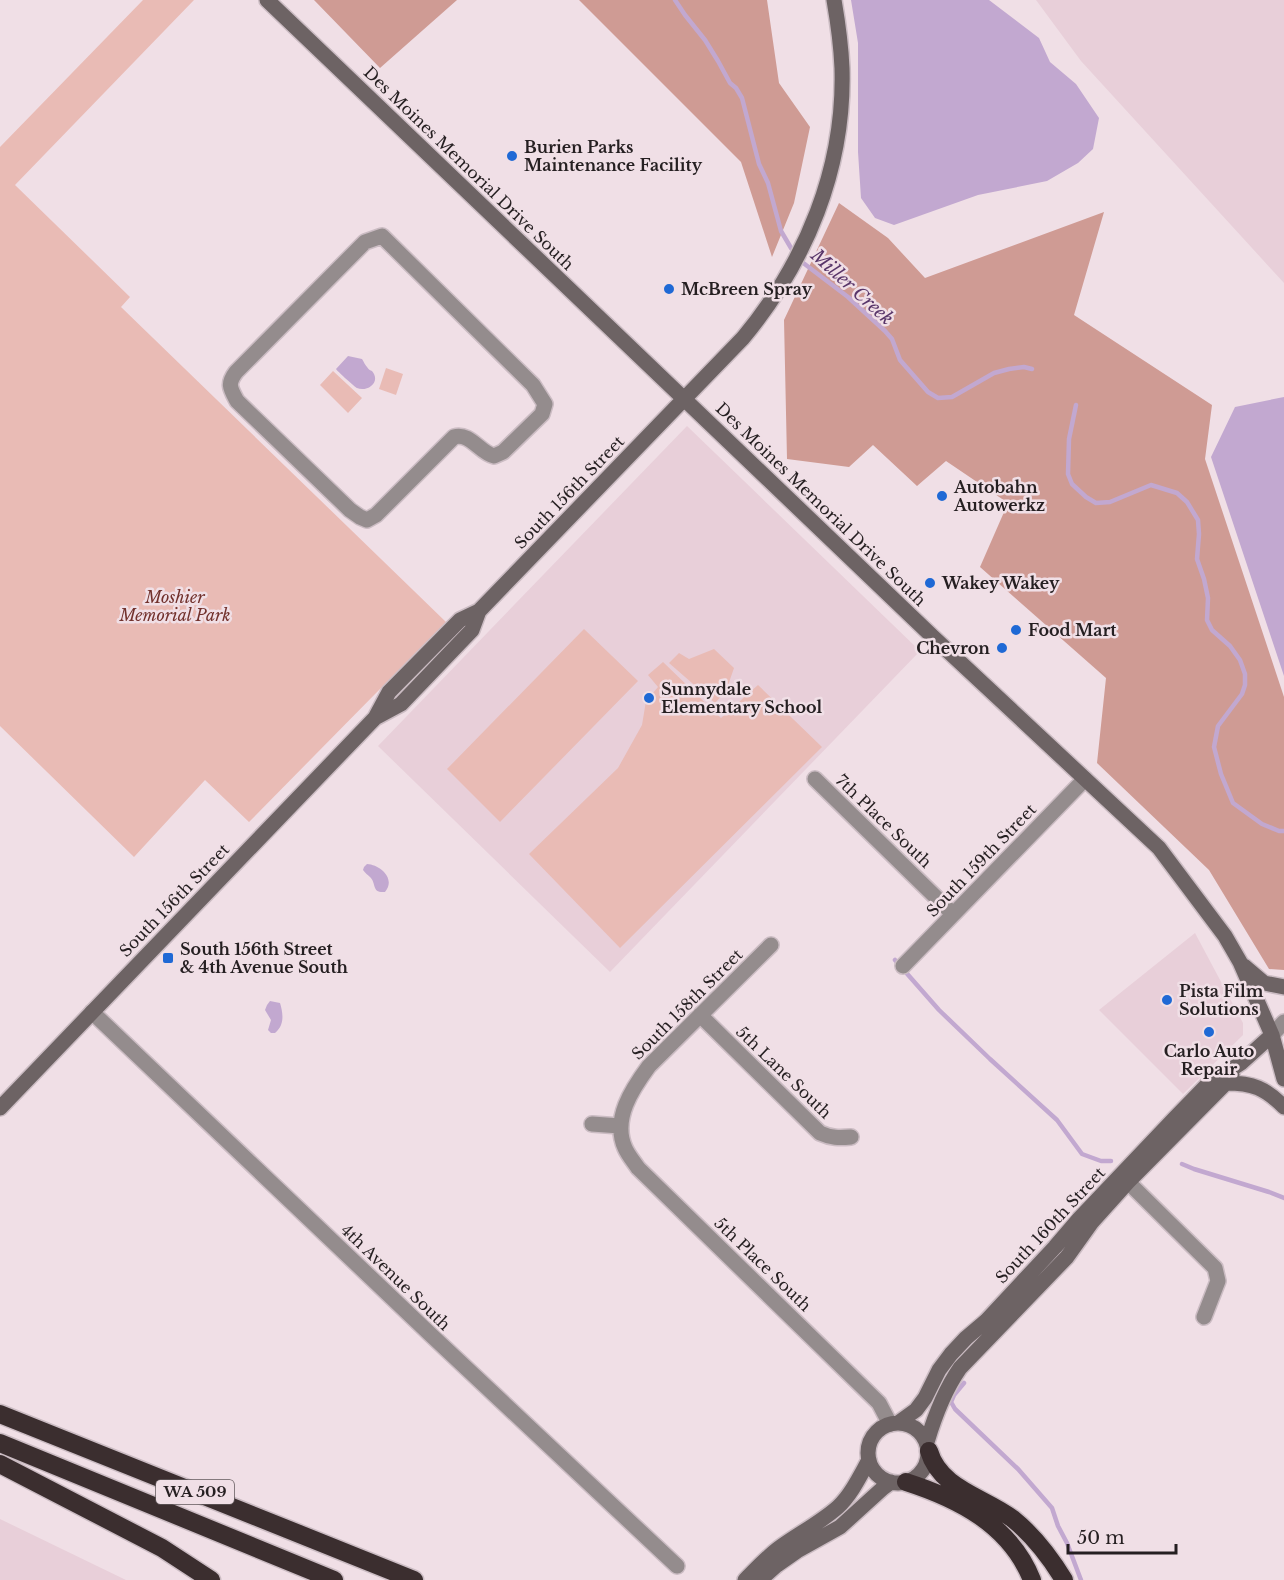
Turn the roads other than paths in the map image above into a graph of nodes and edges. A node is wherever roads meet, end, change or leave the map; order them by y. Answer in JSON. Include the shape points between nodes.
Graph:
{"nodes":[{"id":1,"x":267,"y":0,"type":"edge"},
{"id":2,"x":834,"y":0,"type":"edge"},
{"id":3,"x":236,"y":372,"type":"joint"},
{"id":4,"x":684,"y":398,"type":"junction"},
{"id":5,"x":815,"y":779,"type":"dead end"},
{"id":6,"x":1085,"y":779,"type":"junction"},
{"id":7,"x":953,"y":914,"type":"junction"},
{"id":8,"x":771,"y":945,"type":"dead end"},
{"id":9,"x":1240,"y":962,"type":"junction"},
{"id":10,"x":903,"y":966,"type":"dead end"},
{"id":11,"x":1284,"y":987,"type":"edge"},
{"id":12,"x":92,"y":1012,"type":"junction"},
{"id":13,"x":700,"y":1015,"type":"junction"},
{"id":14,"x":1284,"y":1022,"type":"edge"},
{"id":15,"x":1272,"y":1035,"type":"junction"},
{"id":16,"x":1241,"y":1063,"type":"junction"},
{"id":17,"x":1284,"y":1079,"type":"edge"},
{"id":18,"x":1226,"y":1083,"type":"junction"},
{"id":19,"x":1284,"y":1107,"type":"edge"},
{"id":20,"x":0,"y":1108,"type":"edge"},
{"id":21,"x":592,"y":1124,"type":"dead end"},
{"id":22,"x":620,"y":1126,"type":"junction"},
{"id":23,"x":851,"y":1137,"type":"dead end"},
{"id":24,"x":1128,"y":1182,"type":"junction"},
{"id":25,"x":1204,"y":1317,"type":"dead end"},
{"id":26,"x":0,"y":1414,"type":"edge"},
{"id":27,"x":894,"y":1423,"type":"junction"},
{"id":28,"x":0,"y":1443,"type":"edge"},
{"id":29,"x":928,"y":1447,"type":"junction"},
{"id":30,"x":869,"y":1460,"type":"junction"},
{"id":31,"x":0,"y":1464,"type":"edge"},
{"id":32,"x":898,"y":1482,"type":"junction"},
{"id":33,"x":677,"y":1566,"type":"dead end"},
{"id":34,"x":212,"y":1580,"type":"edge"},
{"id":35,"x":334,"y":1580,"type":"edge"},
{"id":36,"x":414,"y":1580,"type":"edge"},
{"id":37,"x":745,"y":1580,"type":"edge"},
{"id":38,"x":760,"y":1580,"type":"edge"},
{"id":39,"x":1032,"y":1580,"type":"edge"},
{"id":40,"x":1064,"y":1580,"type":"edge"}],
"edges":[{"from":1,"to":4,"type":"main road","name":"Des Moines Memorial Drive South"},
{"from":2,"to":4,"type":"main road","name":"South 156th Street","via":[[842,70],[841,107],[828,182],[816,217],[770,303],[750,330]]},
{"from":3,"to":3,"type":"street","via":[[230,380],[237,401],[350,510],[367,520],[454,436],[466,437],[487,455],[494,456],[542,414],[545,404],[533,385],[382,236],[365,242]]},
{"from":4,"to":6,"type":"main road","name":"Des Moines Memorial Drive South"},
{"from":4,"to":12,"type":"main road","name":"South 156th Street","via":[[479,611],[460,620],[389,692],[375,718]]},
{"from":5,"to":7,"type":"street","name":"7th Place South"},
{"from":6,"to":7,"type":"street","name":"South 159th Street"},
{"from":6,"to":9,"type":"main road","name":"Des Moines Memorial Drive South","via":[[1159,848]]},
{"from":7,"to":10,"type":"street","name":"South 159th Street"},
{"from":8,"to":13,"type":"street","name":"South 158th Street"},
{"from":9,"to":11,"type":"main road","via":[[1264,983]]},
{"from":9,"to":15,"type":"main road","name":"Des Moines Memorial Drive South"},
{"from":12,"to":20,"type":"main road","name":"South 156th Street"},
{"from":12,"to":33,"type":"street","name":"4th Avenue South"},
{"from":13,"to":22,"type":"street","name":"South 158th Street","via":[[634,1086]]},
{"from":13,"to":23,"type":"street","name":"5th Lane South","via":[[820,1133],[827,1137]]},
{"from":14,"to":15,"type":"street","name":"South 160th Street"},
{"from":15,"to":16,"type":"main road","name":"South 160th Street"},
{"from":15,"to":17,"type":"main road","name":"Des Moines Memorial Drive South"},
{"from":16,"to":18,"type":"main road","name":"South 160th Street"},
{"from":16,"to":27,"type":"main road","name":"South 160th Street","via":[[1207,1085],[986,1321],[951,1353],[916,1410]]},
{"from":18,"to":19,"type":"main road","via":[[1263,1089]]},
{"from":18,"to":24,"type":"main road","name":"South 160th Street"},
{"from":21,"to":22,"type":"street"},
{"from":22,"to":27,"type":"street","name":"5th Place South","via":[[625,1148],[638,1168],[879,1403]]},
{"from":24,"to":25,"type":"street","via":[[1215,1268],[1218,1281]]},
{"from":24,"to":29,"type":"main road","name":"South 160th Street","via":[[1067,1257],[960,1368],[941,1399]]},
{"from":26,"to":36,"type":"highway","number":"WA 509"},
{"from":27,"to":29,"type":"main road","via":[[915,1428]]},
{"from":27,"to":30,"type":"main road","via":[[875,1434],[870,1442]]},
{"from":28,"to":35,"type":"highway","number":"WA 509"},
{"from":29,"to":32,"type":"main road","via":[[922,1471],[915,1478]]},
{"from":29,"to":40,"type":"highway","via":[[932,1461],[944,1477],[1003,1512],[1028,1533]]},
{"from":30,"to":32,"type":"main road","via":[[877,1474]]},
{"from":30,"to":37,"type":"main road","via":[[839,1507],[779,1548]]},
{"from":31,"to":34,"type":"highway","via":[[162,1548]]},
{"from":32,"to":38,"type":"main road","via":[[883,1488],[840,1527],[797,1551]]},
{"from":32,"to":39,"type":"highway","via":[[935,1491],[974,1511],[1018,1553]]}]}
